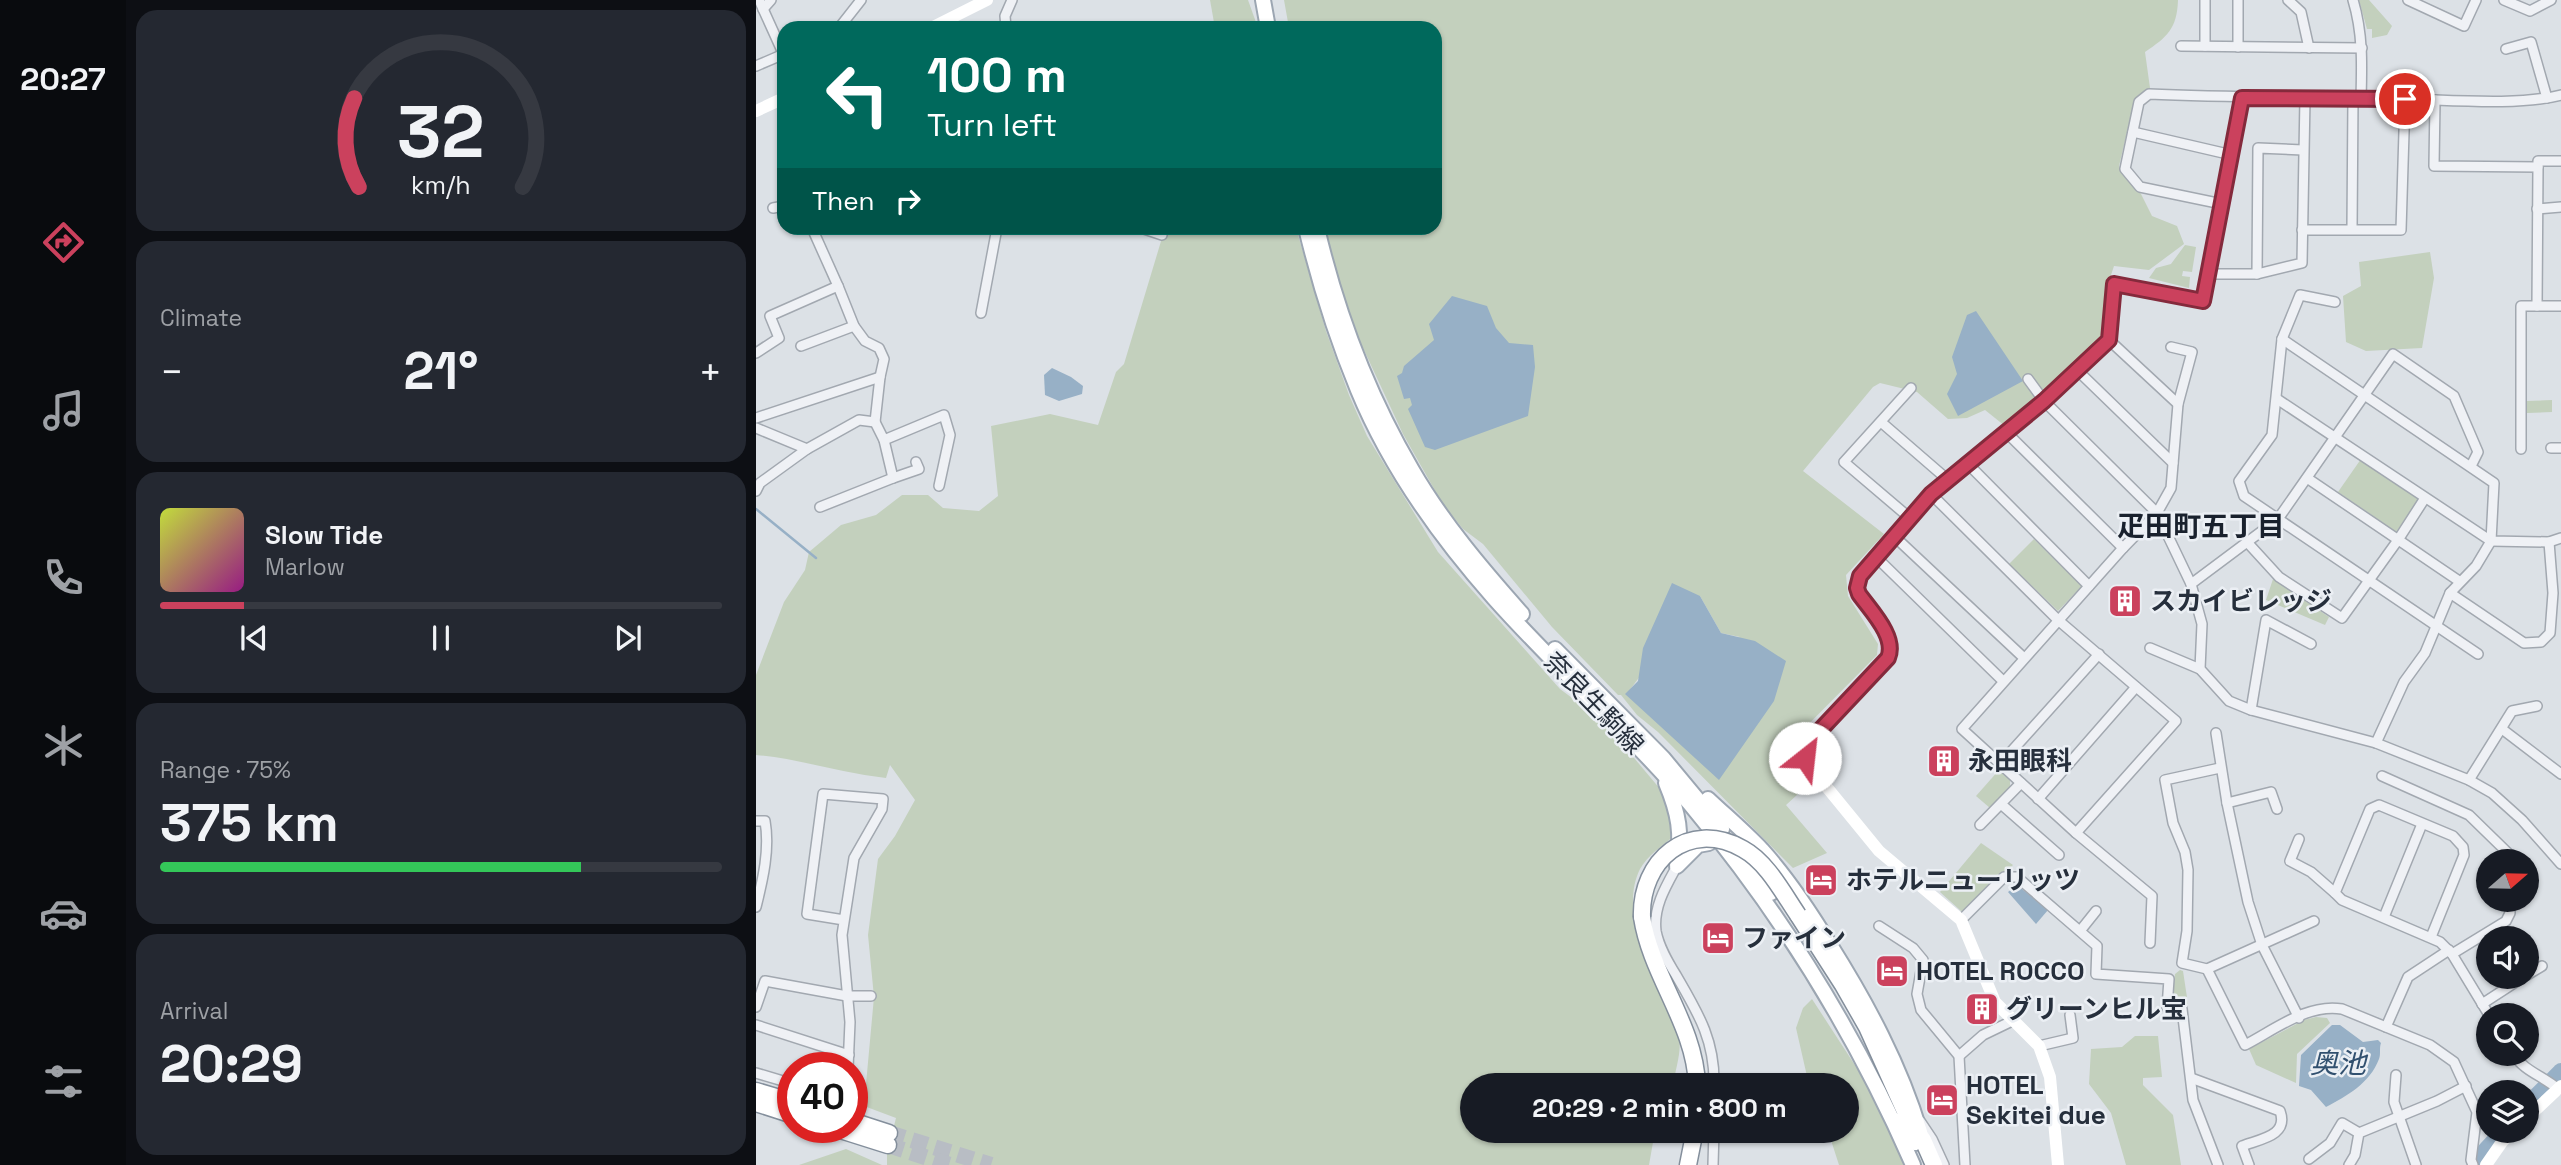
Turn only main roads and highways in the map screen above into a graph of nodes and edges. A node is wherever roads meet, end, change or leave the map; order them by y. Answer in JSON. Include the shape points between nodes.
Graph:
{"nodes":[{"id":1,"x":1266,"y":3,"type":"edge"},
{"id":2,"x":1267,"y":21,"type":"edge"},
{"id":3,"x":1274,"y":21,"type":"edge"},
{"id":4,"x":1308,"y":235,"type":"edge"},
{"id":5,"x":1319,"y":235,"type":"edge"},
{"id":6,"x":1662,"y":766,"type":"junction"},
{"id":7,"x":1731,"y":856,"type":"junction"},
{"id":8,"x":1695,"y":1073,"type":"edge"},
{"id":9,"x":756,"y":1091,"type":"edge"},
{"id":10,"x":777,"y":1097,"type":"edge"},
{"id":11,"x":756,"y":1103,"type":"edge"},
{"id":12,"x":777,"y":1110,"type":"edge"},
{"id":13,"x":1912,"y":1116,"type":"junction"},
{"id":14,"x":868,"y":1129,"type":"edge"},
{"id":15,"x":868,"y":1135,"type":"edge"},
{"id":16,"x":1919,"y":1141,"type":"junction"},
{"id":17,"x":1692,"y":1143,"type":"edge"},
{"id":18,"x":1688,"y":1165,"type":"edge"},
{"id":19,"x":1913,"y":1165,"type":"edge"},
{"id":20,"x":1924,"y":1165,"type":"edge"},
{"id":21,"x":1934,"y":1165,"type":"edge"}],
"edges":[{"from":1,"to":2,"type":"main road"},
{"from":1,"to":3,"type":"main road"},
{"from":4,"to":6,"type":"main road","name":"奈良生駒線","via":[[1358,391],[1408,483],[1492,596]]},
{"from":5,"to":6,"type":"main road","name":"奈良生駒線","via":[[1352,346],[1412,472],[1510,601]]},
{"from":6,"to":7,"type":"main road","name":"奈良生駒線"},
{"from":6,"to":7,"type":"main road","via":[[1680,828],[1677,866],[1706,842]]},
{"from":6,"to":13,"type":"main road","name":"奈良生駒線","via":[[1744,832],[1788,882],[1871,1014]]},
{"from":6,"to":16,"type":"main road","name":"奈良生駒線","via":[[1700,800],[1756,872],[1809,950]]},
{"from":7,"to":19,"type":"main road","name":"奈良生駒線","via":[[1823,990]]},
{"from":8,"to":13,"type":"highway","bridge":true,"via":[[1691,1048],[1650,951],[1642,918],[1643,889],[1654,866],[1675,848],[1714,839],[1752,855],[1798,915],[1867,1027]]},
{"from":9,"to":10,"type":"highway"},
{"from":11,"to":12,"type":"highway"},
{"from":13,"to":16,"type":"highway"},
{"from":14,"to":15,"type":"highway","via":[[889,1139]]},
{"from":16,"to":20,"type":"highway"},
{"from":16,"to":21,"type":"highway"},
{"from":17,"to":18,"type":"highway"}]}
